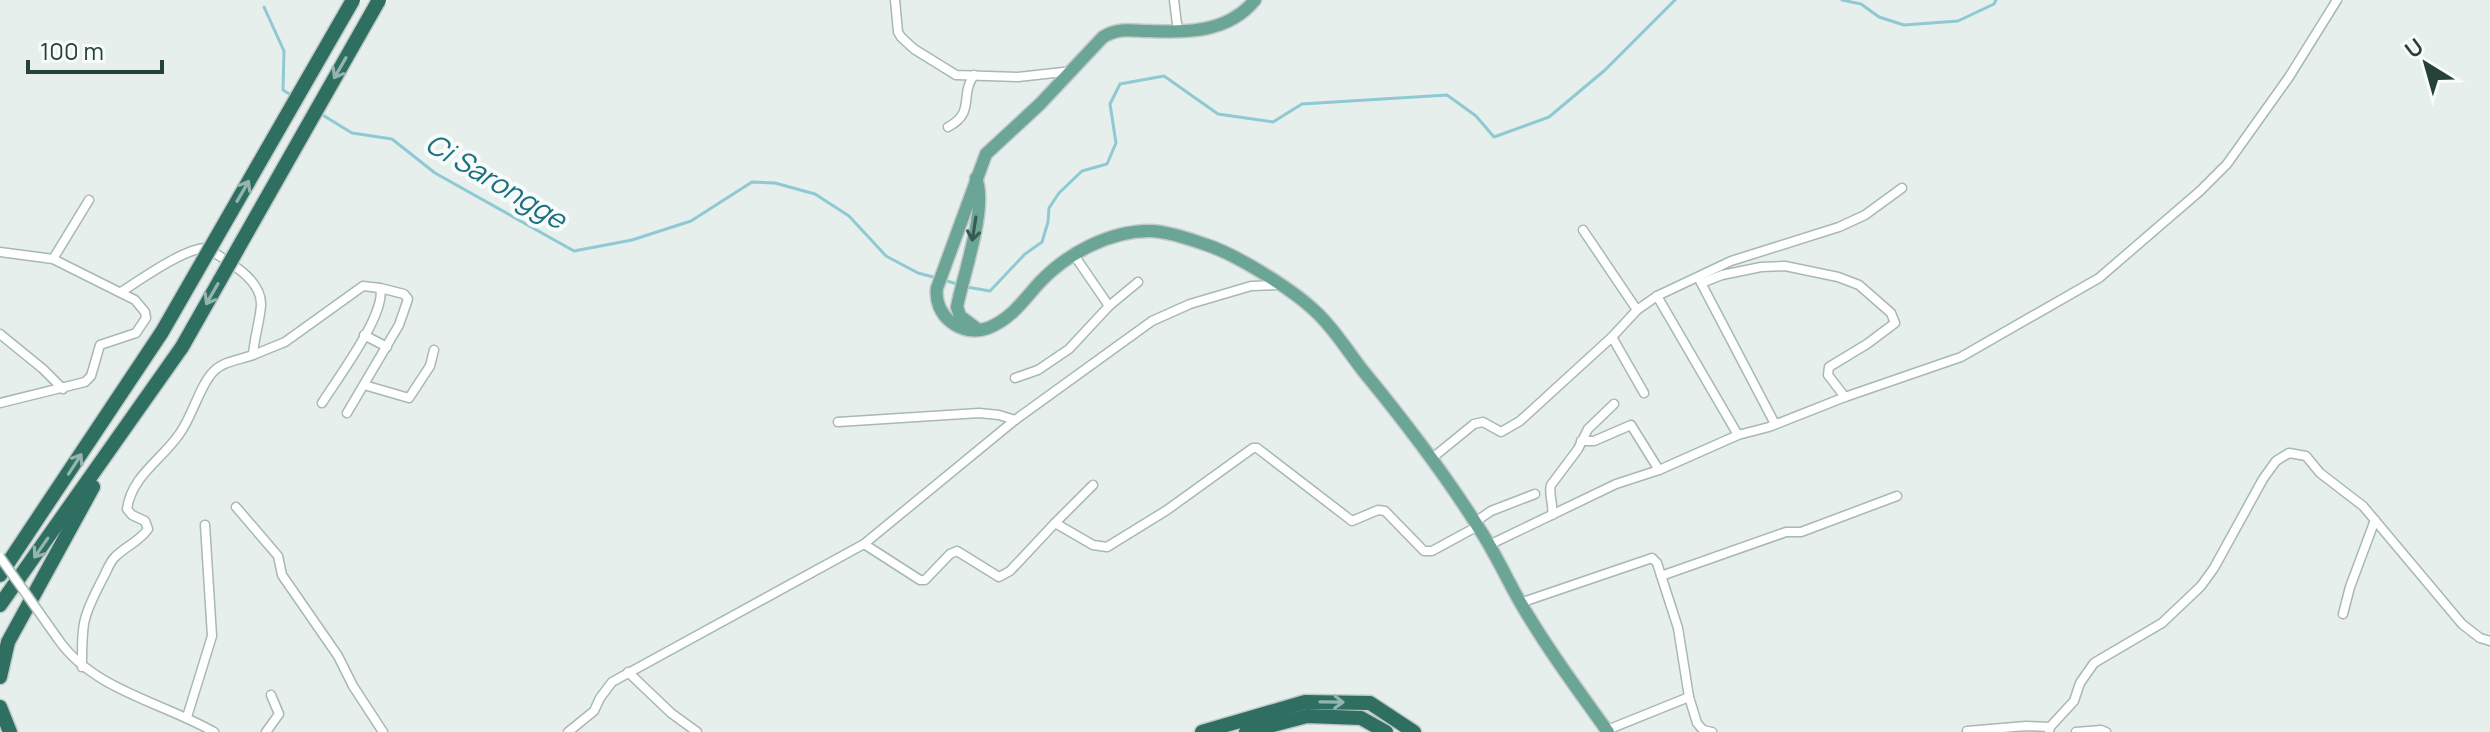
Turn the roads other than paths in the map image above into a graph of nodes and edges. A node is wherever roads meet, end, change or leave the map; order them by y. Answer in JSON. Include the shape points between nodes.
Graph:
{"nodes":[{"id":1,"x":353,"y":0,"type":"edge"},
{"id":2,"x":379,"y":0,"type":"edge"},
{"id":3,"x":895,"y":0,"type":"edge"},
{"id":4,"x":1174,"y":0,"type":"edge"},
{"id":5,"x":1255,"y":0,"type":"edge"},
{"id":6,"x":2337,"y":0,"type":"edge"},
{"id":7,"x":1178,"y":32,"type":"junction"},
{"id":8,"x":1073,"y":71,"type":"junction"},
{"id":9,"x":974,"y":75,"type":"junction"},
{"id":10,"x":948,"y":127,"type":"dead end"},
{"id":11,"x":976,"y":178,"type":"junction"},
{"id":12,"x":1902,"y":188,"type":"dead end"},
{"id":13,"x":89,"y":200,"type":"dead end"},
{"id":14,"x":1583,"y":230,"type":"dead end"},
{"id":15,"x":0,"y":252,"type":"edge"},
{"id":16,"x":1074,"y":255,"type":"junction"},
{"id":17,"x":53,"y":259,"type":"junction"},
{"id":18,"x":1731,"y":261,"type":"junction"},
{"id":19,"x":1722,"y":275,"type":"junction"},
{"id":20,"x":1700,"y":280,"type":"junction"},
{"id":21,"x":1138,"y":282,"type":"dead end"},
{"id":22,"x":1278,"y":285,"type":"junction"},
{"id":23,"x":380,"y":288,"type":"junction"},
{"id":24,"x":121,"y":292,"type":"junction"},
{"id":25,"x":1657,"y":296,"type":"junction"},
{"id":26,"x":1109,"y":306,"type":"junction"},
{"id":27,"x":1637,"y":310,"type":"junction"},
{"id":28,"x":981,"y":331,"type":"junction"},
{"id":29,"x":0,"y":334,"type":"edge"},
{"id":30,"x":364,"y":335,"type":"junction"},
{"id":31,"x":1612,"y":337,"type":"junction"},
{"id":32,"x":387,"y":347,"type":"junction"},
{"id":33,"x":434,"y":350,"type":"dead end"},
{"id":34,"x":253,"y":355,"type":"junction"},
{"id":35,"x":1015,"y":378,"type":"dead end"},
{"id":36,"x":364,"y":385,"type":"junction"},
{"id":37,"x":63,"y":389,"type":"junction"},
{"id":38,"x":1644,"y":393,"type":"dead end"},
{"id":39,"x":1845,"y":397,"type":"junction"},
{"id":40,"x":0,"y":403,"type":"edge"},
{"id":41,"x":322,"y":403,"type":"dead end"},
{"id":42,"x":1614,"y":404,"type":"dead end"},
{"id":43,"x":347,"y":413,"type":"dead end"},
{"id":44,"x":1015,"y":420,"type":"junction"},
{"id":45,"x":838,"y":422,"type":"dead end"},
{"id":46,"x":1775,"y":424,"type":"junction"},
{"id":47,"x":126,"y":428,"type":"junction"},
{"id":48,"x":1738,"y":435,"type":"junction"},
{"id":49,"x":1581,"y":441,"type":"junction"},
{"id":50,"x":1431,"y":459,"type":"junction"},
{"id":51,"x":1659,"y":470,"type":"junction"},
{"id":52,"x":1093,"y":485,"type":"dead end"},
{"id":53,"x":1535,"y":494,"type":"dead end"},
{"id":54,"x":1897,"y":496,"type":"dead end"},
{"id":55,"x":236,"y":507,"type":"dead end"},
{"id":56,"x":1552,"y":515,"type":"junction"},
{"id":57,"x":2375,"y":520,"type":"junction"},
{"id":58,"x":1055,"y":523,"type":"junction"},
{"id":59,"x":1476,"y":524,"type":"junction"},
{"id":60,"x":205,"y":525,"type":"dead end"},
{"id":61,"x":31,"y":530,"type":"junction"},
{"id":62,"x":864,"y":544,"type":"junction"},
{"id":63,"x":1489,"y":545,"type":"junction"},
{"id":64,"x":0,"y":557,"type":"edge"},
{"id":65,"x":0,"y":568,"type":"edge"},
{"id":66,"x":0,"y":575,"type":"edge"},
{"id":67,"x":1661,"y":576,"type":"junction"},
{"id":68,"x":1520,"y":603,"type":"junction"},
{"id":69,"x":0,"y":605,"type":"edge"},
{"id":70,"x":2343,"y":614,"type":"dead end"},
{"id":71,"x":2490,"y":641,"type":"edge"},
{"id":72,"x":82,"y":667,"type":"junction"},
{"id":73,"x":628,"y":672,"type":"junction"},
{"id":74,"x":0,"y":677,"type":"edge"},
{"id":75,"x":271,"y":695,"type":"dead end"},
{"id":76,"x":1689,"y":697,"type":"junction"},
{"id":77,"x":0,"y":707,"type":"edge"},
{"id":78,"x":187,"y":717,"type":"junction"},
{"id":79,"x":2050,"y":730,"type":"edge"},
{"id":80,"x":1607,"y":731,"type":"edge"},
{"id":81,"x":1967,"y":731,"type":"edge"},
{"id":82,"x":10,"y":732,"type":"edge"},
{"id":83,"x":214,"y":732,"type":"edge"},
{"id":84,"x":266,"y":732,"type":"edge"},
{"id":85,"x":383,"y":732,"type":"edge"},
{"id":86,"x":568,"y":732,"type":"edge"},
{"id":87,"x":697,"y":732,"type":"edge"},
{"id":88,"x":1202,"y":732,"type":"edge"},
{"id":89,"x":1246,"y":732,"type":"edge"},
{"id":90,"x":1386,"y":732,"type":"edge"},
{"id":91,"x":1414,"y":732,"type":"edge"},
{"id":92,"x":1712,"y":732,"type":"edge"},
{"id":93,"x":2076,"y":732,"type":"edge"},
{"id":94,"x":2106,"y":732,"type":"edge"}],
"edges":[{"from":61,"to":1,"type":"highway","one_way":true,"bridge":true,"via":[[162,332]]},
{"from":2,"to":47,"type":"highway","one_way":true,"bridge":true,"via":[[182,347]]},
{"from":3,"to":9,"type":"street","via":[[898,32],[907,43],[946,71]]},
{"from":4,"to":7,"type":"street"},
{"from":5,"to":7,"type":"main road","via":[[1226,24]]},
{"from":6,"to":39,"type":"street","via":[[2227,164],[2099,278],[1961,357]]},
{"from":7,"to":8,"type":"main road","via":[[1117,30],[1103,37]]},
{"from":8,"to":9,"type":"street"},
{"from":8,"to":11,"type":"main road","via":[[992,147]]},
{"from":9,"to":10,"type":"street","via":[[967,84],[963,117]]},
{"from":11,"to":28,"type":"main road","one_way":true,"via":[[979,200],[957,307],[960,316]]},
{"from":11,"to":28,"type":"main road","via":[[940,279],[938,305],[947,319]]},
{"from":12,"to":18,"type":"street","via":[[1839,227]]},
{"from":13,"to":17,"type":"street"},
{"from":14,"to":27,"type":"street"},
{"from":15,"to":17,"type":"street"},
{"from":16,"to":22,"type":"main road","via":[[1119,235],[1160,232],[1232,256]]},
{"from":16,"to":26,"type":"street"},
{"from":16,"to":28,"type":"main road","via":[[1044,277],[1010,316]]},
{"from":17,"to":24,"type":"street"},
{"from":18,"to":19,"type":"street"},
{"from":18,"to":20,"type":"street"},
{"from":19,"to":20,"type":"street"},
{"from":19,"to":39,"type":"street","via":[[1785,266],[1838,277],[1859,285],[1891,313],[1893,326],[1829,367],[1828,375]]},
{"from":20,"to":25,"type":"street"},
{"from":20,"to":46,"type":"street"},
{"from":21,"to":26,"type":"street"},
{"from":22,"to":44,"type":"street","via":[[1251,286],[1152,321]]},
{"from":22,"to":50,"type":"main road","via":[[1324,320]]},
{"from":23,"to":30,"type":"street","via":[[382,299]]},
{"from":23,"to":32,"type":"street","via":[[408,299]]},
{"from":23,"to":34,"type":"street","via":[[363,286],[285,342]]},
{"from":24,"to":34,"type":"street","via":[[188,251],[207,248],[258,289],[261,307]]},
{"from":24,"to":37,"type":"street","via":[[141,305],[145,323],[136,333],[100,345],[91,376]]},
{"from":25,"to":27,"type":"street"},
{"from":25,"to":48,"type":"street"},
{"from":26,"to":35,"type":"street","via":[[1062,355]]},
{"from":27,"to":31,"type":"street"},
{"from":29,"to":37,"type":"street"},
{"from":30,"to":32,"type":"street"},
{"from":30,"to":41,"type":"street"},
{"from":31,"to":38,"type":"street"},
{"from":31,"to":50,"type":"street","via":[[1520,421],[1501,432],[1483,422],[1474,424]]},
{"from":32,"to":36,"type":"street"},
{"from":33,"to":36,"type":"street","via":[[411,397]]},
{"from":34,"to":72,"type":"street","via":[[224,364],[212,374],[180,435],[132,490],[128,512],[145,521],[148,529],[110,563],[89,604]]},
{"from":36,"to":43,"type":"street"},
{"from":37,"to":40,"type":"street"},
{"from":39,"to":46,"type":"street"},
{"from":42,"to":49,"type":"street"},
{"from":44,"to":45,"type":"street","via":[[979,413]]},
{"from":44,"to":62,"type":"street"},
{"from":46,"to":48,"type":"street"},
{"from":47,"to":69,"type":"highway","one_way":true},
{"from":47,"to":74,"type":"highway","via":[[8,642]]},
{"from":48,"to":51,"type":"street"},
{"from":49,"to":51,"type":"street","via":[[1631,425]]},
{"from":49,"to":56,"type":"street","via":[[1551,485]]},
{"from":50,"to":59,"type":"main road"},
{"from":51,"to":56,"type":"street"},
{"from":52,"to":58,"type":"street"},
{"from":53,"to":59,"type":"street","via":[[1491,511]]},
{"from":54,"to":67,"type":"street"},
{"from":55,"to":85,"type":"street","via":[[278,556],[282,575]]},
{"from":56,"to":63,"type":"street"},
{"from":57,"to":70,"type":"street"},
{"from":57,"to":71,"type":"street","via":[[2462,624]]},
{"from":57,"to":79,"type":"street","via":[[2306,456],[2282,456],[2254,493],[2201,586],[2162,623],[2094,663],[2074,701]]},
{"from":58,"to":59,"type":"street","via":[[1093,545],[1107,547],[1253,448],[1352,521],[1385,511],[1424,551]]},
{"from":58,"to":62,"type":"street","via":[[999,577],[957,551],[920,580]]},
{"from":59,"to":63,"type":"main road"},
{"from":60,"to":78,"type":"street","via":[[212,636]]},
{"from":61,"to":65,"type":"highway"},
{"from":61,"to":66,"type":"highway"},
{"from":62,"to":73,"type":"street"},
{"from":63,"to":68,"type":"main road"},
{"from":64,"to":72,"type":"street","bridge":true},
{"from":67,"to":68,"type":"street","via":[[1650,557]]},
{"from":67,"to":76,"type":"street","via":[[1678,628]]},
{"from":68,"to":80,"type":"main road"},
{"from":72,"to":78,"type":"street"},
{"from":73,"to":86,"type":"street","via":[[608,686],[594,711]]},
{"from":73,"to":87,"type":"street"},
{"from":75,"to":84,"type":"street","via":[[279,714]]},
{"from":76,"to":80,"type":"street"},
{"from":76,"to":92,"type":"street","via":[[1699,727]]},
{"from":77,"to":82,"type":"highway"},
{"from":78,"to":83,"type":"street"},
{"from":79,"to":81,"type":"street","via":[[2026,726]]},
{"from":88,"to":91,"type":"highway","one_way":true,"via":[[1305,702],[1370,703]]},
{"from":89,"to":90,"type":"highway","via":[[1307,716],[1361,718]]},
{"from":93,"to":94,"type":"street"}]}
